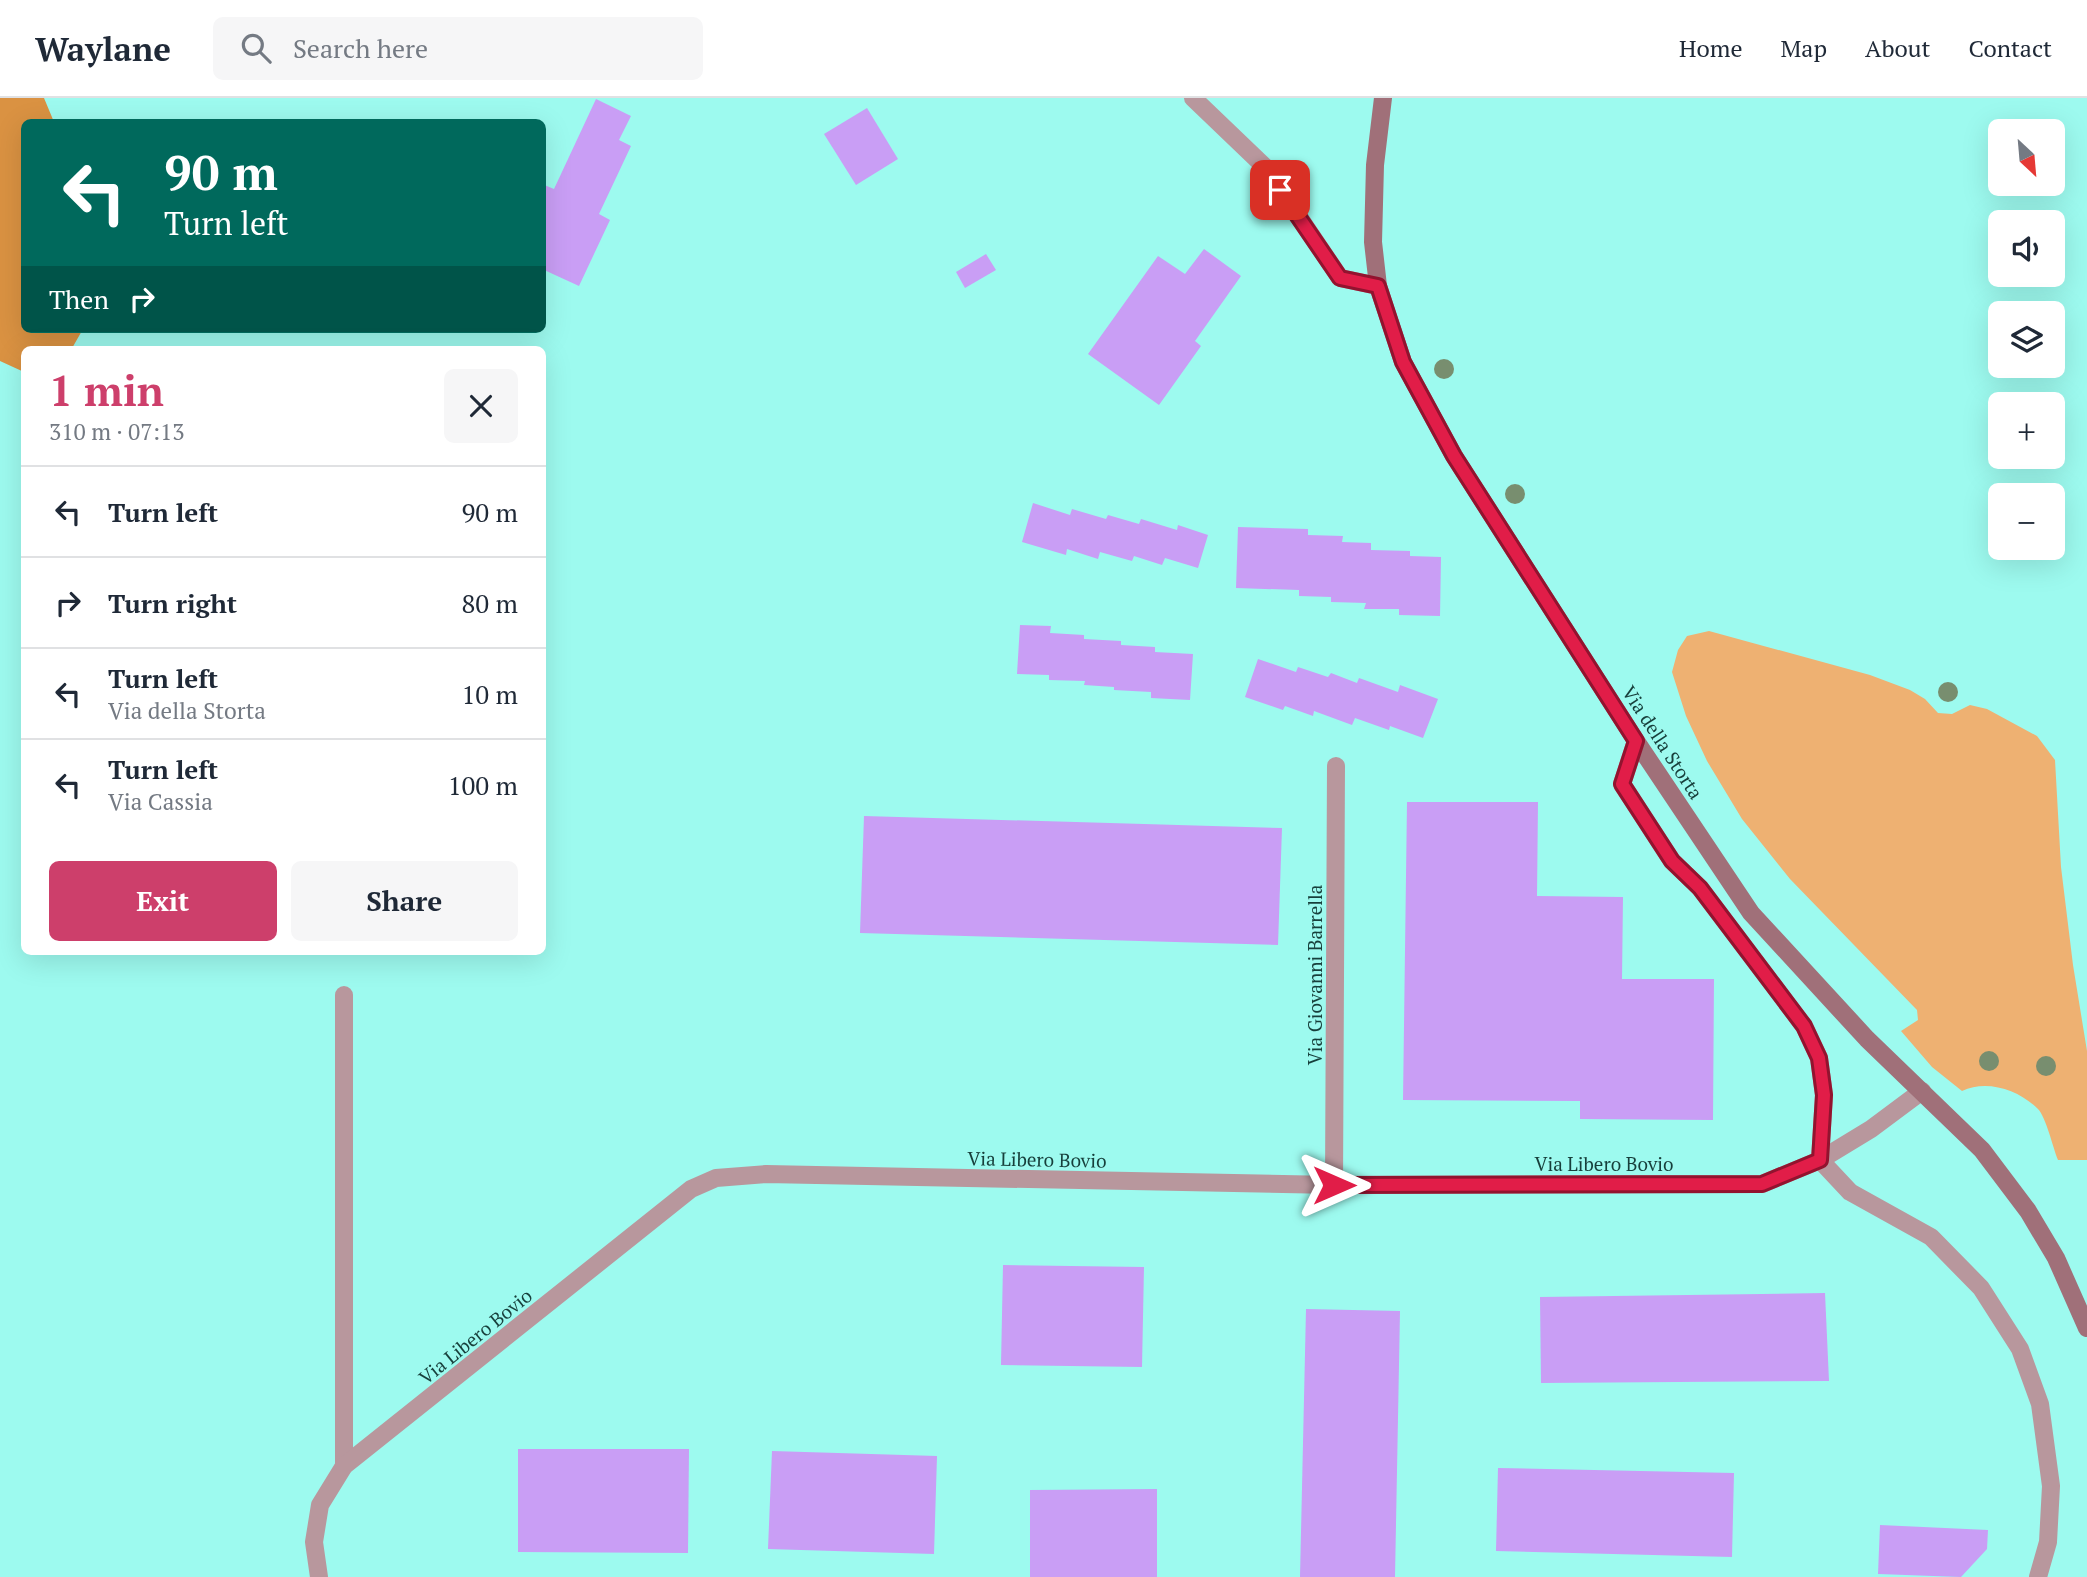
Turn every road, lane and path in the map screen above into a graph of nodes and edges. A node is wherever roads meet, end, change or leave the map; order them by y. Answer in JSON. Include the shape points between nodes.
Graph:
{"nodes":[{"id":1,"x":1193,"y":98,"type":"edge"},
{"id":2,"x":1384,"y":98,"type":"edge"},
{"id":3,"x":1378,"y":286,"type":"junction"},
{"id":4,"x":1636,"y":741,"type":"junction"},
{"id":5,"x":1336,"y":766,"type":"dead end"},
{"id":6,"x":344,"y":995,"type":"dead end"},
{"id":7,"x":1922,"y":1091,"type":"junction"},
{"id":8,"x":1820,"y":1160,"type":"junction"},
{"id":9,"x":1334,"y":1185,"type":"junction"},
{"id":10,"x":2087,"y":1328,"type":"edge"},
{"id":11,"x":344,"y":1466,"type":"junction"},
{"id":12,"x":319,"y":1577,"type":"edge"},
{"id":13,"x":2038,"y":1577,"type":"edge"}],
"edges":[{"from":1,"to":3,"type":"street","via":[[1266,168],[1340,278]]},
{"from":2,"to":3,"type":"main road","name":"Via della Storta","via":[[1375,165],[1373,242]]},
{"from":3,"to":4,"type":"main road","name":"Via della Storta","via":[[1403,362],[1454,456]]},
{"from":4,"to":7,"type":"main road","name":"Via della Storta","via":[[1751,913],[1867,1039]]},
{"from":4,"to":8,"type":"street","via":[[1622,784],[1672,861],[1700,888],[1804,1026],[1819,1058],[1824,1095]]},
{"from":5,"to":9,"type":"street","name":"Via Giovanni Barrella"},
{"from":6,"to":11,"type":"street"},
{"from":7,"to":8,"type":"street","name":"Via Libero Bovio"},
{"from":7,"to":10,"type":"main road","name":"Via della Storta","via":[[1982,1150],[2028,1211],[2056,1258]]},
{"from":8,"to":9,"type":"street","name":"Via Libero Bovio","via":[[1762,1184]]},
{"from":8,"to":13,"type":"street","via":[[1850,1192],[1931,1237],[1981,1288],[2020,1349],[2040,1404],[2051,1486],[2048,1542]]},
{"from":9,"to":11,"type":"street","name":"Via Libero Bovio","via":[[766,1174],[716,1178],[691,1189]]},
{"from":11,"to":12,"type":"street","name":"Via Libero Bovio","via":[[320,1505],[314,1542]]}]}
